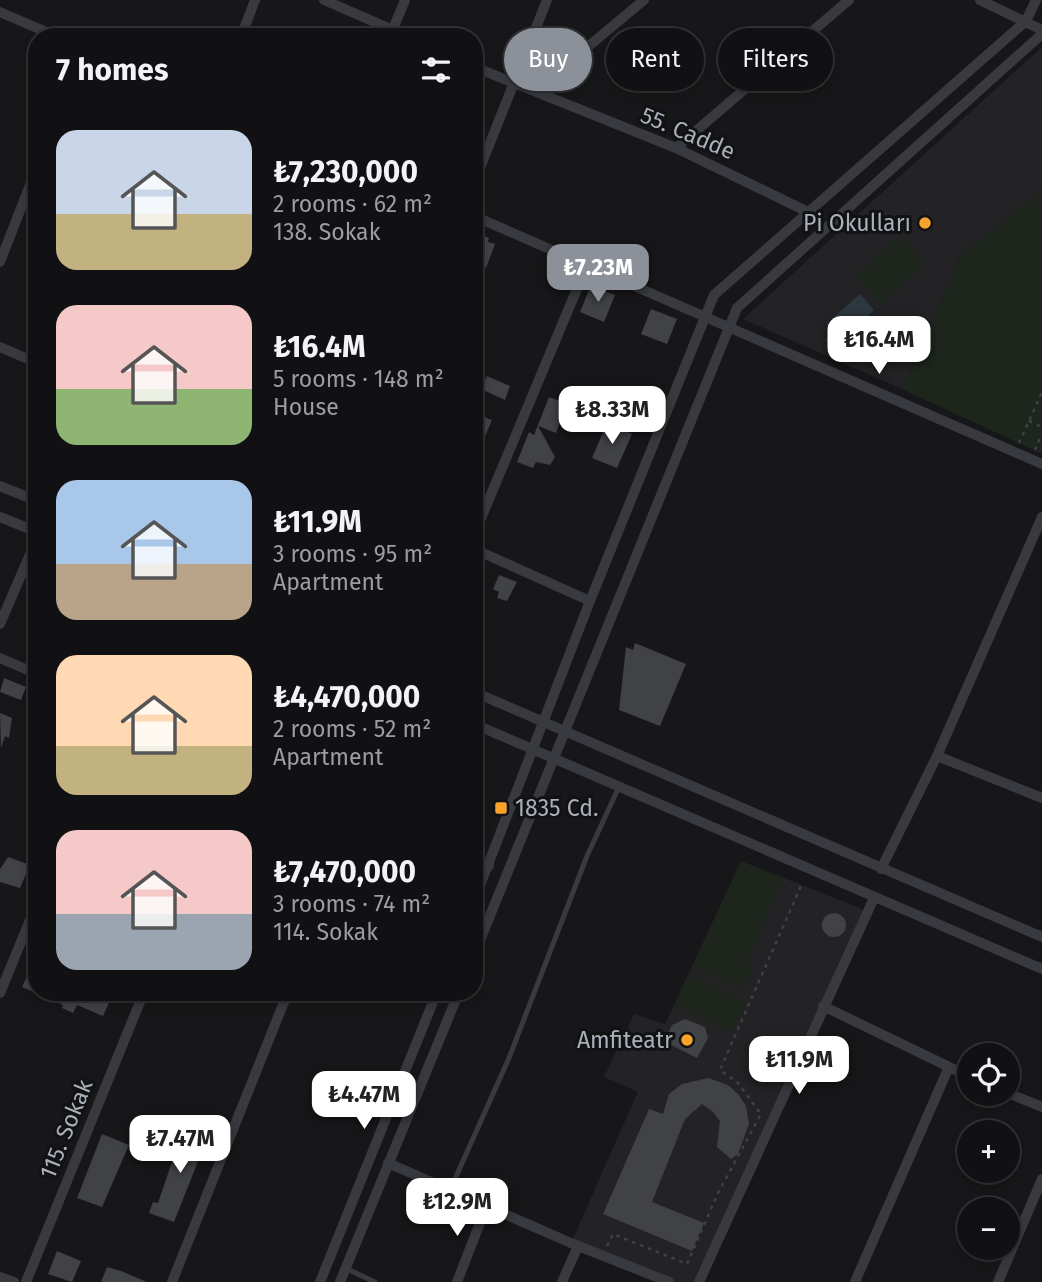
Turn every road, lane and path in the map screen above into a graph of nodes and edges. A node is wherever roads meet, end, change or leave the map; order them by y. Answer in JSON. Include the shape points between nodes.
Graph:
{"nodes":[{"id":1,"x":255,"y":0,"type":"edge"},
{"id":2,"x":324,"y":0,"type":"edge"},
{"id":3,"x":405,"y":0,"type":"edge"},
{"id":4,"x":547,"y":0,"type":"edge"},
{"id":5,"x":644,"y":0,"type":"edge"},
{"id":6,"x":849,"y":0,"type":"edge"},
{"id":7,"x":980,"y":0,"type":"edge"},
{"id":8,"x":1036,"y":0,"type":"edge"},
{"id":9,"x":0,"y":12,"type":"edge"},
{"id":10,"x":1026,"y":21,"type":"junction"},
{"id":11,"x":37,"y":28,"type":"edge"},
{"id":12,"x":244,"y":28,"type":"edge"},
{"id":13,"x":391,"y":28,"type":"edge"},
{"id":14,"x":393,"y":28,"type":"edge"},
{"id":15,"x":536,"y":28,"type":"edge"},
{"id":16,"x":1042,"y":32,"type":"edge"},
{"id":17,"x":592,"y":43,"type":"edge"},
{"id":18,"x":483,"y":71,"type":"edge"},
{"id":19,"x":504,"y":80,"type":"edge"},
{"id":20,"x":512,"y":91,"type":"edge"},
{"id":21,"x":529,"y":91,"type":"edge"},
{"id":22,"x":676,"y":148,"type":"junction"},
{"id":23,"x":483,"y":161,"type":"edge"},
{"id":24,"x":28,"y":190,"type":"edge"},
{"id":25,"x":806,"y":211,"type":"junction"},
{"id":26,"x":483,"y":220,"type":"edge"},
{"id":27,"x":0,"y":262,"type":"edge"},
{"id":28,"x":587,"y":265,"type":"junction"},
{"id":29,"x":703,"y":317,"type":"junction"},
{"id":30,"x":729,"y":327,"type":"junction"},
{"id":31,"x":0,"y":347,"type":"edge"},
{"id":32,"x":28,"y":359,"type":"edge"},
{"id":33,"x":1042,"y":392,"type":"edge"},
{"id":34,"x":1029,"y":421,"type":"junction"},
{"id":35,"x":1042,"y":427,"type":"edge"},
{"id":36,"x":1042,"y":434,"type":"edge"},
{"id":37,"x":1015,"y":453,"type":"junction"},
{"id":38,"x":1036,"y":462,"type":"edge"},
{"id":39,"x":0,"y":486,"type":"edge"},
{"id":40,"x":28,"y":498,"type":"edge"},
{"id":41,"x":483,"y":513,"type":"edge"},
{"id":42,"x":0,"y":517,"type":"edge"},
{"id":43,"x":1042,"y":517,"type":"edge"},
{"id":44,"x":28,"y":528,"type":"edge"},
{"id":45,"x":483,"y":553,"type":"edge"},
{"id":46,"x":28,"y":559,"type":"edge"},
{"id":47,"x":590,"y":601,"type":"junction"},
{"id":48,"x":0,"y":624,"type":"edge"},
{"id":49,"x":0,"y":658,"type":"edge"},
{"id":50,"x":28,"y":670,"type":"edge"},
{"id":51,"x":483,"y":696,"type":"edge"},
{"id":52,"x":544,"y":723,"type":"junction"},
{"id":53,"x":483,"y":728,"type":"edge"},
{"id":54,"x":566,"y":734,"type":"junction"},
{"id":55,"x":533,"y":749,"type":"junction"},
{"id":56,"x":936,"y":756,"type":"junction"},
{"id":57,"x":556,"y":759,"type":"junction"},
{"id":58,"x":619,"y":787,"type":"junction"},
{"id":59,"x":1041,"y":797,"type":"edge"},
{"id":60,"x":483,"y":864,"type":"edge"},
{"id":61,"x":489,"y":866,"type":"junction"},
{"id":62,"x":881,"y":869,"type":"junction"},
{"id":63,"x":483,"y":880,"type":"edge"},
{"id":64,"x":801,"y":886,"type":"dead end"},
{"id":65,"x":874,"y":898,"type":"junction"},
{"id":66,"x":28,"y":925,"type":"edge"},
{"id":67,"x":483,"y":933,"type":"edge"},
{"id":68,"x":1042,"y":937,"type":"edge"},
{"id":69,"x":1042,"y":969,"type":"edge"},
{"id":70,"x":0,"y":993,"type":"edge"},
{"id":71,"x":140,"y":1001,"type":"edge"},
{"id":72,"x":284,"y":1001,"type":"edge"},
{"id":73,"x":433,"y":1001,"type":"edge"},
{"id":74,"x":455,"y":1001,"type":"edge"},
{"id":75,"x":823,"y":1006,"type":"junction"},
{"id":76,"x":948,"y":1069,"type":"junction"},
{"id":77,"x":957,"y":1072,"type":"edge"},
{"id":78,"x":1020,"y":1098,"type":"edge"},
{"id":79,"x":1042,"y":1107,"type":"edge"},
{"id":80,"x":388,"y":1163,"type":"junction"},
{"id":81,"x":1042,"y":1179,"type":"edge"},
{"id":82,"x":450,"y":1189,"type":"junction"},
{"id":83,"x":487,"y":1205,"type":"junction"},
{"id":84,"x":578,"y":1246,"type":"junction"},
{"id":85,"x":602,"y":1255,"type":"junction"},
{"id":86,"x":345,"y":1268,"type":"junction"},
{"id":87,"x":0,"y":1277,"type":"edge"},
{"id":88,"x":15,"y":1282,"type":"edge"},
{"id":89,"x":26,"y":1282,"type":"edge"},
{"id":90,"x":172,"y":1282,"type":"edge"},
{"id":91,"x":320,"y":1282,"type":"edge"},
{"id":92,"x":340,"y":1282,"type":"edge"},
{"id":93,"x":375,"y":1282,"type":"edge"},
{"id":94,"x":457,"y":1282,"type":"edge"},
{"id":95,"x":562,"y":1282,"type":"edge"},
{"id":96,"x":669,"y":1282,"type":"edge"},
{"id":97,"x":699,"y":1282,"type":"edge"},
{"id":98,"x":855,"y":1282,"type":"edge"},
{"id":99,"x":998,"y":1282,"type":"edge"}],
"edges":[{"from":1,"to":12,"type":"street"},
{"from":2,"to":13,"type":"street"},
{"from":3,"to":14,"type":"street"},
{"from":4,"to":15,"type":"street"},
{"from":5,"to":17,"type":"street"},
{"from":6,"to":22,"type":"street"},
{"from":7,"to":10,"type":"street"},
{"from":8,"to":10,"type":"street"},
{"from":9,"to":11,"type":"street"},
{"from":10,"to":16,"type":"street"},
{"from":10,"to":25,"type":"street"},
{"from":16,"to":30,"type":"street","via":[[737,308]]},
{"from":18,"to":19,"type":"street","name":"55. Cadde"},
{"from":20,"to":23,"type":"street"},
{"from":21,"to":22,"type":"street","name":"55. Cadde"},
{"from":22,"to":25,"type":"street","name":"55. Cadde"},
{"from":24,"to":27,"type":"street"},
{"from":25,"to":29,"type":"street","via":[[714,295]]},
{"from":26,"to":28,"type":"street"},
{"from":28,"to":29,"type":"street"},
{"from":28,"to":41,"type":"street"},
{"from":29,"to":30,"type":"street"},
{"from":29,"to":47,"type":"street"},
{"from":30,"to":37,"type":"street"},
{"from":30,"to":54,"type":"street"},
{"from":31,"to":32,"type":"street"},
{"from":33,"to":34,"type":"path"},
{"from":34,"to":35,"type":"path"},
{"from":34,"to":37,"type":"path"},
{"from":36,"to":38,"type":"path"},
{"from":37,"to":38,"type":"street"},
{"from":39,"to":40,"type":"street"},
{"from":42,"to":44,"type":"street"},
{"from":43,"to":56,"type":"street"},
{"from":45,"to":47,"type":"street"},
{"from":46,"to":48,"type":"street"},
{"from":47,"to":52,"type":"street"},
{"from":49,"to":50,"type":"street"},
{"from":51,"to":52,"type":"street"},
{"from":52,"to":54,"type":"street"},
{"from":52,"to":55,"type":"street"},
{"from":53,"to":55,"type":"street"},
{"from":54,"to":57,"type":"street"},
{"from":54,"to":62,"type":"street"},
{"from":55,"to":57,"type":"street"},
{"from":55,"to":61,"type":"street"},
{"from":56,"to":59,"type":"street"},
{"from":56,"to":62,"type":"street"},
{"from":57,"to":58,"type":"street"},
{"from":57,"to":67,"type":"street"},
{"from":58,"to":65,"type":"street"},
{"from":58,"to":82,"type":"lane","via":[[587,856],[509,1058]]},
{"from":60,"to":61,"type":"street"},
{"from":61,"to":63,"type":"street"},
{"from":62,"to":68,"type":"street"},
{"from":64,"to":85,"type":"path","via":[[720,1070],[738,1083],[761,1114],[718,1193],[687,1264],[613,1234]]},
{"from":65,"to":69,"type":"street"},
{"from":65,"to":75,"type":"street"},
{"from":66,"to":70,"type":"street"},
{"from":71,"to":89,"type":"street","name":"115. Sokak"},
{"from":72,"to":90,"type":"street"},
{"from":73,"to":91,"type":"street"},
{"from":74,"to":80,"type":"street"},
{"from":75,"to":76,"type":"street"},
{"from":75,"to":97,"type":"street"},
{"from":76,"to":77,"type":"street"},
{"from":76,"to":98,"type":"street"},
{"from":78,"to":79,"type":"street"},
{"from":80,"to":82,"type":"street"},
{"from":80,"to":86,"type":"street"},
{"from":81,"to":99,"type":"street"},
{"from":82,"to":83,"type":"street"},
{"from":83,"to":84,"type":"street"},
{"from":83,"to":94,"type":"street"},
{"from":84,"to":85,"type":"street"},
{"from":84,"to":95,"type":"street"},
{"from":85,"to":96,"type":"street"},
{"from":86,"to":92,"type":"street"},
{"from":86,"to":93,"type":"lane"},
{"from":87,"to":88,"type":"street"}]}
